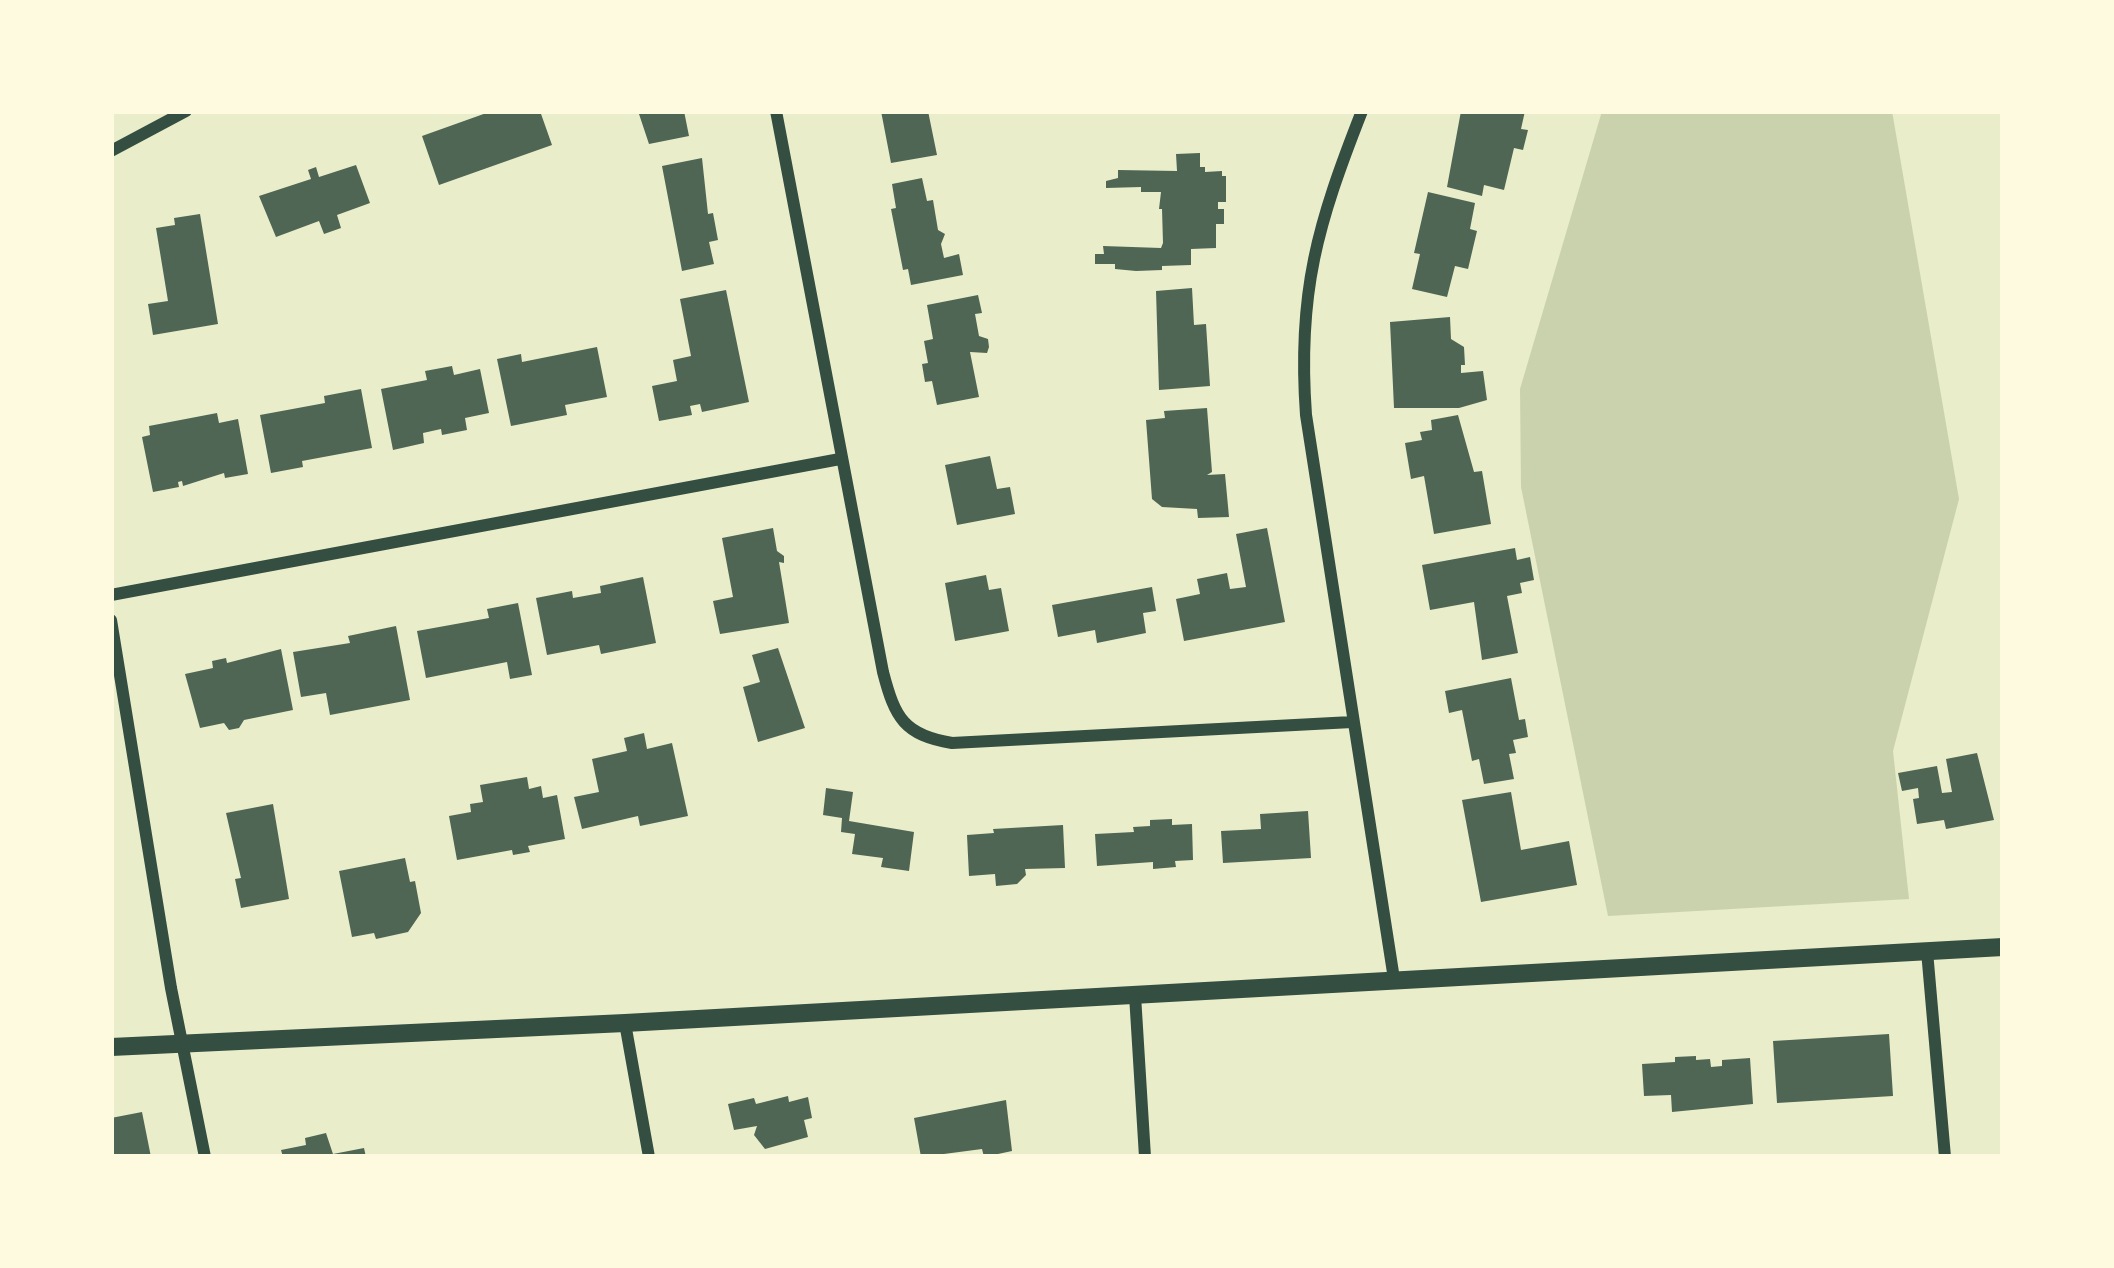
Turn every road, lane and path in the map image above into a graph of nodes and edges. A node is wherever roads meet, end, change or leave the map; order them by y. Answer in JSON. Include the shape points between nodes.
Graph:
{"nodes":[{"id":1,"x":186,"y":111,"type":"edge"},
{"id":2,"x":776,"y":111,"type":"edge"},
{"id":3,"x":1362,"y":111,"type":"edge"},
{"id":4,"x":111,"y":152,"type":"edge"},
{"id":5,"x":840,"y":459,"type":"junction"},
{"id":6,"x":111,"y":595,"type":"edge"},
{"id":7,"x":111,"y":620,"type":"edge"},
{"id":8,"x":1352,"y":722,"type":"junction"},
{"id":9,"x":2003,"y":947,"type":"edge"},
{"id":10,"x":1927,"y":951,"type":"junction"},
{"id":11,"x":1394,"y":979,"type":"junction"},
{"id":12,"x":1135,"y":995,"type":"junction"},
{"id":13,"x":626,"y":1023,"type":"junction"},
{"id":14,"x":182,"y":1042,"type":"junction"},
{"id":15,"x":111,"y":1047,"type":"edge"},
{"id":16,"x":205,"y":1157,"type":"edge"},
{"id":17,"x":649,"y":1157,"type":"edge"},
{"id":18,"x":1144,"y":1157,"type":"edge"},
{"id":19,"x":1945,"y":1157,"type":"edge"}],
"edges":[{"from":1,"to":4,"type":"street"},
{"from":2,"to":5,"type":"street"},
{"from":3,"to":8,"type":"street","via":[[1309,268],[1303,370]]},
{"from":5,"to":6,"type":"street"},
{"from":5,"to":8,"type":"street","via":[[891,702],[923,738],[989,742]]},
{"from":7,"to":14,"type":"street"},
{"from":8,"to":11,"type":"street"},
{"from":9,"to":10,"type":"main road"},
{"from":10,"to":11,"type":"main road"},
{"from":10,"to":19,"type":"street"},
{"from":11,"to":12,"type":"main road"},
{"from":12,"to":13,"type":"main road"},
{"from":12,"to":18,"type":"street"},
{"from":13,"to":14,"type":"main road"},
{"from":13,"to":17,"type":"street"},
{"from":14,"to":15,"type":"main road"},
{"from":14,"to":16,"type":"street"}]}
